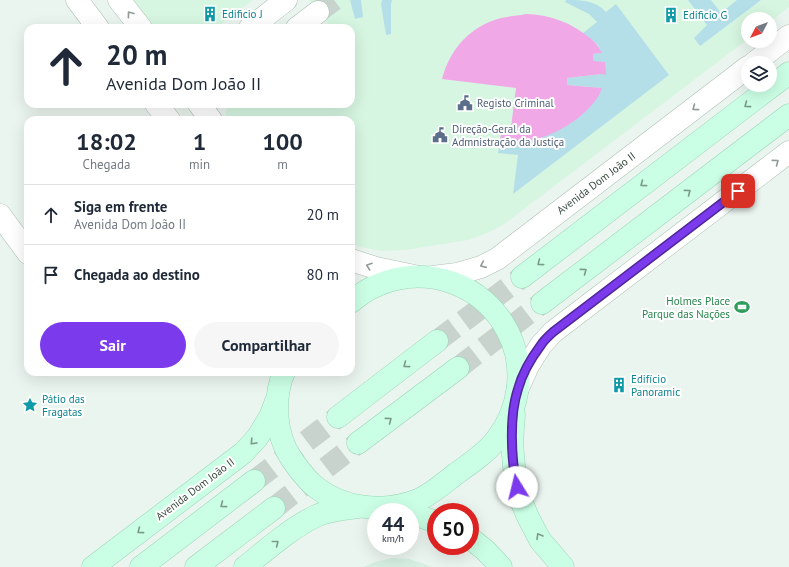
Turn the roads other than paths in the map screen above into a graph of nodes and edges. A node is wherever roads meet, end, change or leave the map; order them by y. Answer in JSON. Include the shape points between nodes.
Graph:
{"nodes":[{"id":1,"x":77,"y":0,"type":"edge"},
{"id":2,"x":119,"y":0,"type":"edge"},
{"id":3,"x":286,"y":0,"type":"edge"},
{"id":4,"x":318,"y":12,"type":"tunnel mouth"},
{"id":5,"x":95,"y":24,"type":"edge"},
{"id":6,"x":138,"y":24,"type":"edge"},
{"id":7,"x":255,"y":24,"type":"edge"},
{"id":8,"x":302,"y":24,"type":"edge"},
{"id":9,"x":789,"y":36,"type":"edge"},
{"id":10,"x":763,"y":56,"type":"edge"},
{"id":11,"x":741,"y":72,"type":"edge"},
{"id":12,"x":789,"y":73,"type":"edge"},
{"id":13,"x":159,"y":108,"type":"edge"},
{"id":14,"x":789,"y":115,"type":"edge"},
{"id":15,"x":166,"y":116,"type":"edge"},
{"id":16,"x":789,"y":152,"type":"edge"},
{"id":17,"x":0,"y":215,"type":"edge"},
{"id":18,"x":24,"y":248,"type":"edge"},
{"id":19,"x":355,"y":261,"type":"edge"},
{"id":20,"x":424,"y":277,"type":"junction"},
{"id":21,"x":522,"y":277,"type":"tunnel mouth"},
{"id":22,"x":355,"y":299,"type":"edge"},
{"id":23,"x":542,"y":303,"type":"tunnel mouth"},
{"id":24,"x":437,"y":341,"type":"tunnel mouth"},
{"id":25,"x":458,"y":368,"type":"tunnel mouth"},
{"id":26,"x":282,"y":379,"type":"edge"},
{"id":27,"x":516,"y":398,"type":"junction"},
{"id":28,"x":338,"y":417,"type":"tunnel mouth"},
{"id":29,"x":358,"y":443,"type":"tunnel mouth"},
{"id":30,"x":254,"y":481,"type":"tunnel mouth"},
{"id":31,"x":409,"y":503,"type":"edge"},
{"id":32,"x":367,"y":506,"type":"edge"},
{"id":33,"x":274,"y":508,"type":"tunnel mouth"},
{"id":34,"x":367,"y":509,"type":"edge"},
{"id":35,"x":479,"y":545,"type":"edge"},
{"id":36,"x":93,"y":567,"type":"edge"},
{"id":37,"x":141,"y":567,"type":"edge"},
{"id":38,"x":196,"y":567,"type":"edge"},
{"id":39,"x":245,"y":567,"type":"edge"},
{"id":40,"x":501,"y":567,"type":"edge"},
{"id":41,"x":562,"y":567,"type":"edge"}],
"edges":[{"from":1,"to":5,"type":"street"},
{"from":6,"to":2,"type":"street","one_way":true},
{"from":3,"to":7,"type":"street"},
{"from":4,"to":8,"type":"street"},
{"from":9,"to":10,"type":"street"},
{"from":11,"to":20,"type":"street","name":"Avenida Dom João II","one_way":true,"via":[[497,259],[457,274]]},
{"from":12,"to":21,"type":"main road","one_way":true},
{"from":13,"to":15,"type":"street"},
{"from":23,"to":14,"type":"main road","one_way":true},
{"from":27,"to":16,"type":"street","one_way":true,"via":[[528,366],[553,332]]},
{"from":17,"to":18,"type":"street"},
{"from":20,"to":19,"type":"street","name":"Avenida Dom João II","one_way":true},
{"from":20,"to":22,"type":"main road","via":[[395,279],[377,285]]},
{"from":20,"to":27,"type":"main road","via":[[452,282],[469,290],[498,316],[515,350],[518,369]]},
{"from":24,"to":28,"type":"main road","one_way":true},
{"from":29,"to":25,"type":"main road","one_way":true},
{"from":26,"to":32,"type":"main road","via":[[277,415],[287,452],[311,483],[326,494],[344,502]]},
{"from":26,"to":36,"type":"main road","name":"Avenida Dom João II","one_way":true,"via":[[270,417],[257,438],[242,453]]},
{"from":27,"to":31,"type":"main road","via":[[506,425],[496,441],[441,485]]},
{"from":41,"to":27,"type":"main road","one_way":true,"via":[[540,540],[528,517],[515,478],[512,443]]},
{"from":30,"to":37,"type":"main road","one_way":true},
{"from":33,"to":38,"type":"main road"},
{"from":39,"to":34,"type":"main road","one_way":true,"via":[[298,526],[317,516],[339,510]]},
{"from":35,"to":40,"type":"main road"}]}
